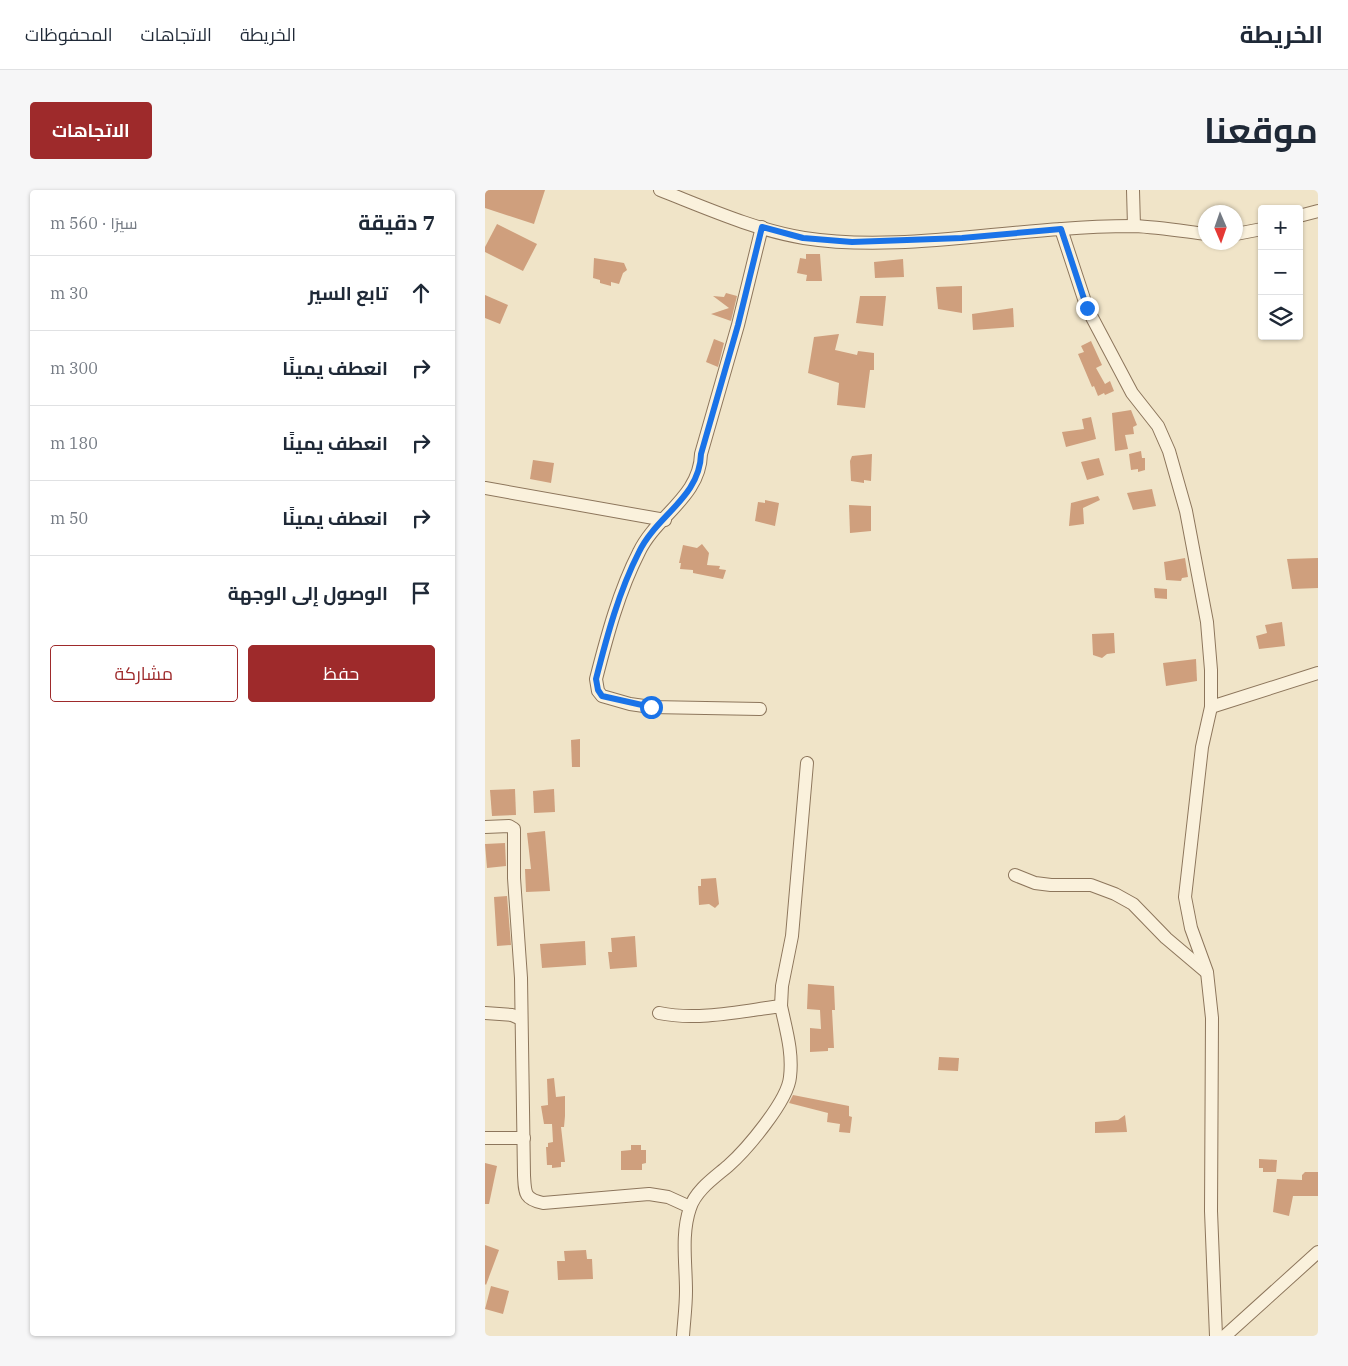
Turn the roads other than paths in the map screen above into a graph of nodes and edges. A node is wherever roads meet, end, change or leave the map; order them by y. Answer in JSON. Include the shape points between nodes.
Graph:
{"nodes":[{"id":1,"x":660,"y":190,"type":"edge"},
{"id":2,"x":1133,"y":190,"type":"edge"},
{"id":3,"x":1318,"y":211,"type":"edge"},
{"id":4,"x":1303,"y":215,"type":"edge"},
{"id":5,"x":1135,"y":226,"type":"junction"},
{"id":6,"x":762,"y":227,"type":"junction"},
{"id":7,"x":1061,"y":229,"type":"junction"},
{"id":8,"x":1258,"y":230,"type":"edge"},
{"id":9,"x":1198,"y":233,"type":"edge"},
{"id":10,"x":1243,"y":233,"type":"edge"},
{"id":11,"x":485,"y":488,"type":"edge"},
{"id":12,"x":665,"y":520,"type":"junction"},
{"id":13,"x":1318,"y":673,"type":"edge"},
{"id":14,"x":1211,"y":707,"type":"junction"},
{"id":15,"x":760,"y":709,"type":"dead end"},
{"id":16,"x":807,"y":763,"type":"dead end"},
{"id":17,"x":485,"y":827,"type":"edge"},
{"id":18,"x":1015,"y":875,"type":"dead end"},
{"id":19,"x":1207,"y":972,"type":"junction"},
{"id":20,"x":781,"y":1006,"type":"junction"},
{"id":21,"x":485,"y":1013,"type":"edge"},
{"id":22,"x":659,"y":1013,"type":"dead end"},
{"id":23,"x":521,"y":1019,"type":"junction"},
{"id":24,"x":485,"y":1138,"type":"edge"},
{"id":25,"x":524,"y":1138,"type":"junction"},
{"id":26,"x":690,"y":1207,"type":"junction"},
{"id":27,"x":1318,"y":1252,"type":"edge"},
{"id":28,"x":683,"y":1336,"type":"edge"},
{"id":29,"x":1216,"y":1336,"type":"edge"},
{"id":30,"x":1225,"y":1336,"type":"edge"}],
"edges":[{"from":1,"to":6,"type":"street"},
{"from":2,"to":5,"type":"street"},
{"from":3,"to":4,"type":"street"},
{"from":5,"to":7,"type":"street"},
{"from":5,"to":9,"type":"street"},
{"from":6,"to":7,"type":"street","via":[[803,238],[852,242],[962,238]]},
{"from":6,"to":12,"type":"street","via":[[701,454],[698,476]]},
{"from":7,"to":14,"type":"street","via":[[1087,308],[1132,393],[1158,426],[1169,451],[1186,512],[1207,622]]},
{"from":8,"to":10,"type":"street"},
{"from":11,"to":12,"type":"street"},
{"from":12,"to":15,"type":"street","via":[[639,551],[605,644],[596,679],[598,690],[607,698],[651,707]]},
{"from":13,"to":14,"type":"street"},
{"from":14,"to":19,"type":"street","via":[[1202,747],[1185,897],[1191,928]]},
{"from":16,"to":20,"type":"street","via":[[792,936]]},
{"from":17,"to":23,"type":"street","via":[[509,826],[514,829]]},
{"from":18,"to":19,"type":"street","via":[[1035,883],[1091,885],[1115,894],[1133,904],[1166,938]]},
{"from":19,"to":29,"type":"street","via":[[1212,1018],[1211,1211]]},
{"from":20,"to":22,"type":"street","via":[[696,1016],[676,1017]]},
{"from":20,"to":26,"type":"street","via":[[790,1044],[790,1079],[776,1109],[744,1151],[699,1192]]},
{"from":21,"to":23,"type":"street"},
{"from":23,"to":25,"type":"street"},
{"from":24,"to":25,"type":"street"},
{"from":25,"to":26,"type":"street","via":[[525,1185],[531,1201],[543,1203],[649,1194],[668,1197]]},
{"from":26,"to":28,"type":"street","via":[[684,1259]]},
{"from":27,"to":30,"type":"street"}]}
